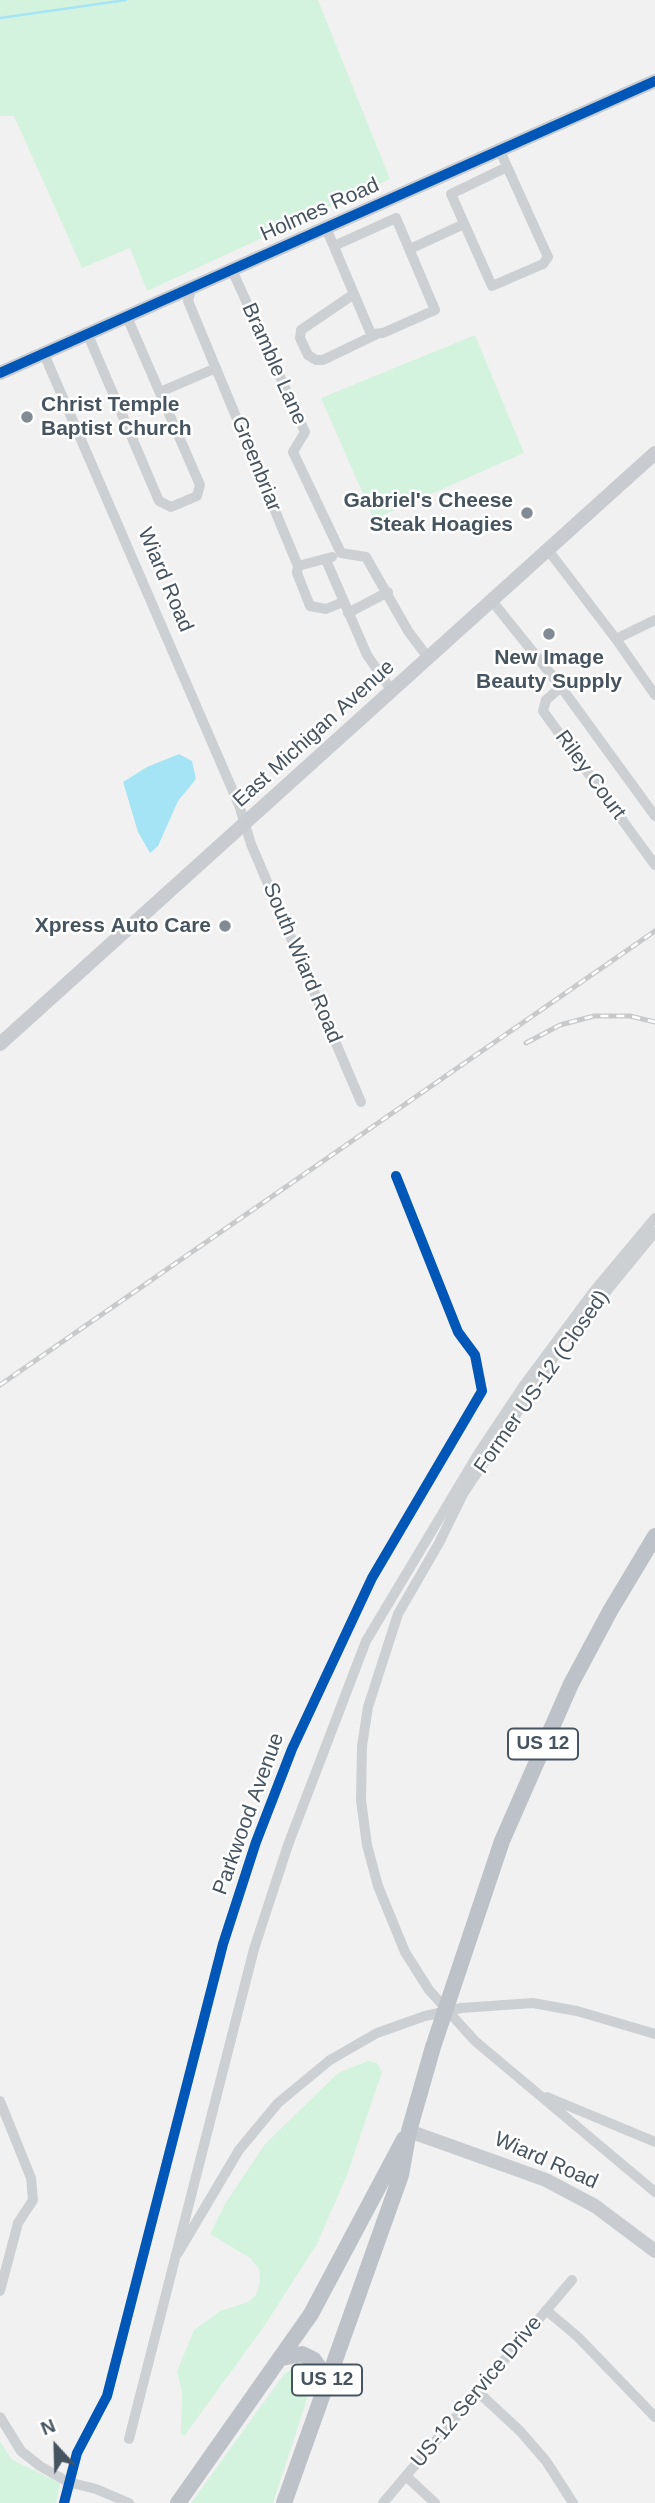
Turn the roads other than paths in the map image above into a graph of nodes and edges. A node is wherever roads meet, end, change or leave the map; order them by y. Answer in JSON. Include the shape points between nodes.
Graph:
{"nodes":[{"id":1,"x":655,"y":81,"type":"edge"},
{"id":2,"x":500,"y":151,"type":"junction"},
{"id":3,"x":507,"y":167,"type":"junction"},
{"id":4,"x":464,"y":224,"type":"junction"},
{"id":5,"x":326,"y":228,"type":"junction"},
{"id":6,"x":334,"y":246,"type":"junction"},
{"id":7,"x":410,"y":248,"type":"junction"},
{"id":8,"x":232,"y":270,"type":"junction"},
{"id":9,"x":191,"y":289,"type":"junction"},
{"id":10,"x":354,"y":294,"type":"junction"},
{"id":11,"x":127,"y":317,"type":"junction"},
{"id":12,"x":88,"y":335,"type":"junction"},
{"id":13,"x":375,"y":335,"type":"junction"},
{"id":14,"x":44,"y":354,"type":"junction"},
{"id":15,"x":216,"y":368,"type":"junction"},
{"id":16,"x":0,"y":373,"type":"edge"},
{"id":17,"x":160,"y":392,"type":"junction"},
{"id":18,"x":655,"y":453,"type":"edge"},
{"id":19,"x":548,"y":550,"type":"junction"},
{"id":20,"x":341,"y":553,"type":"junction"},
{"id":21,"x":326,"y":560,"type":"junction"},
{"id":22,"x":298,"y":566,"type":"junction"},
{"id":23,"x":388,"y":593,"type":"junction"},
{"id":24,"x":492,"y":601,"type":"junction"},
{"id":25,"x":346,"y":608,"type":"junction"},
{"id":26,"x":655,"y":620,"type":"edge"},
{"id":27,"x":616,"y":639,"type":"junction"},
{"id":28,"x":429,"y":659,"type":"junction"},
{"id":29,"x":561,"y":687,"type":"junction"},
{"id":30,"x":392,"y":691,"type":"junction"},
{"id":31,"x":655,"y":695,"type":"edge"},
{"id":32,"x":655,"y":816,"type":"edge"},
{"id":33,"x":246,"y":824,"type":"junction"},
{"id":34,"x":655,"y":865,"type":"edge"},
{"id":35,"x":0,"y":1044,"type":"edge"},
{"id":36,"x":360,"y":1102,"type":"dead end"},
{"id":37,"x":396,"y":1176,"type":"dead end"},
{"id":38,"x":655,"y":1218,"type":"edge"},
{"id":39,"x":655,"y":1232,"type":"edge"},
{"id":40,"x":655,"y":1536,"type":"edge"},
{"id":41,"x":655,"y":2034,"type":"edge"},
{"id":42,"x":538,"y":2094,"type":"junction"},
{"id":43,"x":0,"y":2101,"type":"edge"},
{"id":44,"x":408,"y":2131,"type":"junction"},
{"id":45,"x":655,"y":2142,"type":"edge"},
{"id":46,"x":655,"y":2192,"type":"edge"},
{"id":47,"x":655,"y":2251,"type":"edge"},
{"id":48,"x":174,"y":2258,"type":"junction"},
{"id":49,"x":572,"y":2280,"type":"dead end"},
{"id":50,"x":0,"y":2291,"type":"edge"},
{"id":51,"x":546,"y":2310,"type":"junction"},
{"id":52,"x":282,"y":2358,"type":"junction"},
{"id":53,"x":478,"y":2392,"type":"junction"},
{"id":54,"x":318,"y":2404,"type":"junction"},
{"id":55,"x":0,"y":2417,"type":"edge"},
{"id":56,"x":655,"y":2417,"type":"edge"},
{"id":57,"x":129,"y":2439,"type":"dead end"},
{"id":58,"x":406,"y":2476,"type":"junction"},
{"id":59,"x":68,"y":2482,"type":"junction"},
{"id":60,"x":64,"y":2503,"type":"edge"},
{"id":61,"x":130,"y":2503,"type":"edge"},
{"id":62,"x":178,"y":2503,"type":"edge"},
{"id":63,"x":284,"y":2503,"type":"edge"},
{"id":64,"x":383,"y":2503,"type":"edge"},
{"id":65,"x":435,"y":2503,"type":"edge"},
{"id":66,"x":573,"y":2503,"type":"edge"}],
"edges":[{"from":1,"to":2,"type":"main road","name":"Holmes Road"},
{"from":2,"to":3,"type":"street"},
{"from":2,"to":5,"type":"main road","name":"Holmes Road"},
{"from":3,"to":4,"type":"street","via":[[451,194]]},
{"from":3,"to":4,"type":"street","via":[[548,260],[492,286]]},
{"from":4,"to":7,"type":"street"},
{"from":5,"to":6,"type":"street"},
{"from":5,"to":8,"type":"main road","name":"Holmes Road"},
{"from":6,"to":7,"type":"street","via":[[396,218]]},
{"from":6,"to":10,"type":"street"},
{"from":7,"to":13,"type":"street","via":[[435,310]]},
{"from":8,"to":9,"type":"main road","name":"Holmes Road"},
{"from":8,"to":20,"type":"street","name":"Bramble Lane","via":[[305,432],[293,452]]},
{"from":9,"to":11,"type":"main road","name":"Holmes Road"},
{"from":9,"to":15,"type":"street","name":"Greenbriar","via":[[188,301]]},
{"from":10,"to":13,"type":"street"},
{"from":10,"to":13,"type":"street","via":[[301,330],[308,355],[323,360]]},
{"from":11,"to":12,"type":"main road","name":"Holmes Road"},
{"from":11,"to":17,"type":"street"},
{"from":12,"to":14,"type":"main road","name":"Holmes Road"},
{"from":12,"to":17,"type":"street","via":[[159,501],[171,507],[197,496],[200,485]]},
{"from":14,"to":16,"type":"main road","name":"Holmes Road"},
{"from":14,"to":33,"type":"street","name":"Wiard Road"},
{"from":15,"to":17,"type":"street"},
{"from":15,"to":22,"type":"street","name":"Greenbriar"},
{"from":18,"to":19,"type":"main road","name":"East Michigan Avenue"},
{"from":19,"to":24,"type":"main road","name":"East Michigan Avenue"},
{"from":19,"to":27,"type":"street"},
{"from":20,"to":21,"type":"street"},
{"from":20,"to":23,"type":"street","via":[[366,557]]},
{"from":21,"to":22,"type":"street"},
{"from":21,"to":25,"type":"street"},
{"from":22,"to":25,"type":"street","name":"Greenbriar","via":[[310,606]]},
{"from":23,"to":25,"type":"street","name":"Greenbriar"},
{"from":23,"to":28,"type":"street"},
{"from":24,"to":28,"type":"main road","name":"East Michigan Avenue"},
{"from":24,"to":29,"type":"street","name":"Riley Court"},
{"from":25,"to":30,"type":"street","via":[[367,655]]},
{"from":26,"to":27,"type":"street"},
{"from":27,"to":31,"type":"street"},
{"from":28,"to":30,"type":"main road","name":"East Michigan Avenue"},
{"from":29,"to":32,"type":"street","name":"Riley Court"},
{"from":29,"to":34,"type":"street","name":"Riley Court","via":[[546,700],[543,711]]},
{"from":30,"to":33,"type":"main road","name":"East Michigan Avenue"},
{"from":33,"to":35,"type":"main road","name":"East Michigan Avenue"},
{"from":33,"to":36,"type":"street","name":"South Wiard Road"},
{"from":37,"to":59,"type":"street","name":"Parkwood Avenue","via":[[458,1332],[475,1355],[482,1391],[372,1578],[331,1660],[261,1830],[223,1944],[107,2396],[77,2453]]},
{"from":38,"to":48,"type":"street","via":[[524,1385],[366,1641],[254,1950]]},
{"from":39,"to":42,"type":"street","name":"Former US-12 (Closed)","via":[[558,1350],[459,1502],[397,1614],[368,1707],[362,1746],[361,1800],[367,1845],[405,1952],[429,1990],[475,2041]]},
{"from":40,"to":44,"type":"highway","name":"US 12","number":"US 12","via":[[610,1611],[538,1756],[502,1841]]},
{"from":41,"to":48,"type":"street","via":[[533,2003],[461,2008],[377,2033],[330,2060],[278,2103],[239,2150]]},
{"from":42,"to":45,"type":"street"},
{"from":42,"to":46,"type":"street","name":"Former US-12 (Closed)"},
{"from":43,"to":50,"type":"street","via":[[31,2178],[33,2200],[18,2223]]},
{"from":44,"to":47,"type":"main road","name":"Wiard Road","via":[[546,2180],[595,2206]]},
{"from":44,"to":52,"type":"highway","name":"US 12","number":"US 12","via":[[327,2287]]},
{"from":44,"to":54,"type":"highway","name":"US 12","number":"US 12","via":[[401,2175]]},
{"from":48,"to":57,"type":"street"},
{"from":49,"to":51,"type":"street","name":"US-12 Service Drive"},
{"from":51,"to":53,"type":"street","name":"US-12 Service Drive"},
{"from":51,"to":56,"type":"street"},
{"from":52,"to":54,"type":"highway","via":[[302,2354],[314,2360],[322,2379]]},
{"from":52,"to":62,"type":"highway","name":"US 12","number":"US 12"},
{"from":53,"to":58,"type":"street","name":"US-12 Service Drive"},
{"from":53,"to":66,"type":"street","via":[[538,2451]]},
{"from":54,"to":63,"type":"highway","name":"US 12","number":"US 12"},
{"from":55,"to":59,"type":"street","via":[[21,2451]]},
{"from":58,"to":64,"type":"street","name":"US-12 Service Drive"},
{"from":58,"to":65,"type":"street"},
{"from":59,"to":60,"type":"street","name":"Parkwood Avenue"},
{"from":59,"to":61,"type":"street"}]}
